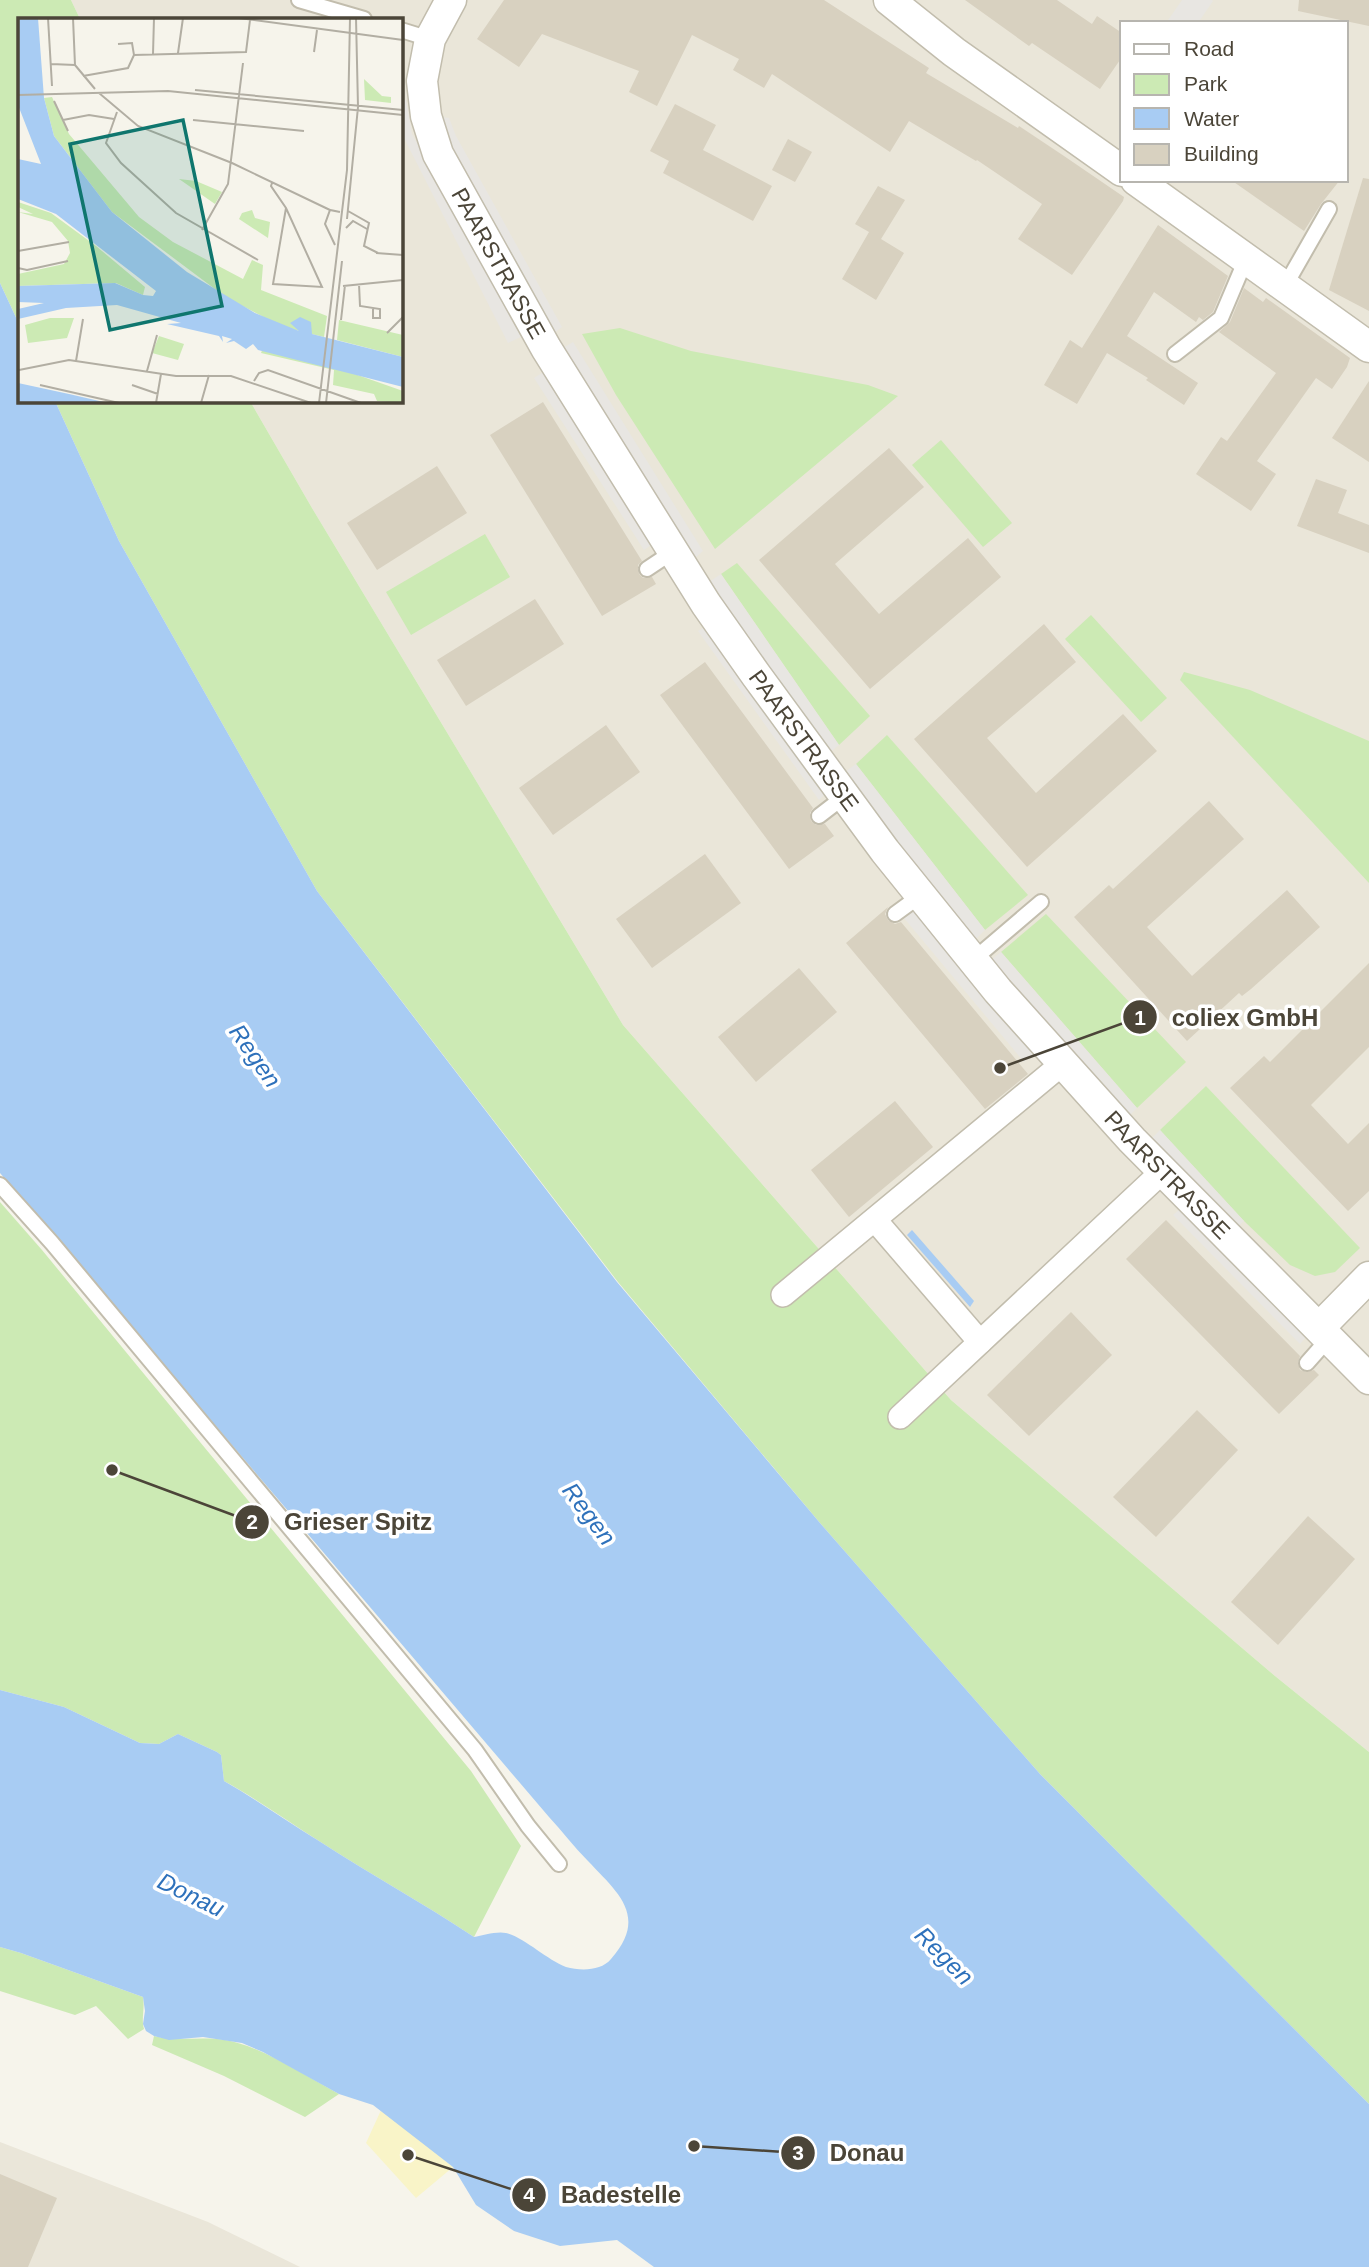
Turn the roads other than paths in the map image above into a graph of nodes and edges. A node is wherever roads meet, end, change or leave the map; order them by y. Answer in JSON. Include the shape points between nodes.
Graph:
{"nodes":[{"id":1,"x":299,"y":0,"type":"edge"},
{"id":2,"x":451,"y":0,"type":"edge"},
{"id":3,"x":889,"y":0,"type":"edge"},
{"id":4,"x":361,"y":18,"type":"edge"},
{"id":5,"x":402,"y":30,"type":"edge"},
{"id":6,"x":430,"y":39,"type":"junction"},
{"id":7,"x":1120,"y":170,"type":"edge"},
{"id":8,"x":1139,"y":182,"type":"edge"},
{"id":9,"x":1329,"y":209,"type":"dead end"},
{"id":10,"x":1246,"y":259,"type":"junction"},
{"id":11,"x":1285,"y":286,"type":"junction"},
{"id":12,"x":1369,"y":347,"type":"edge"},
{"id":13,"x":1175,"y":354,"type":"dead end"},
{"id":14,"x":674,"y":551,"type":"junction"},
{"id":15,"x":647,"y":569,"type":"dead end"},
{"id":16,"x":845,"y":796,"type":"junction"},
{"id":17,"x":819,"y":816,"type":"dead end"},
{"id":18,"x":921,"y":895,"type":"junction"},
{"id":19,"x":1041,"y":902,"type":"dead end"},
{"id":20,"x":895,"y":914,"type":"dead end"},
{"id":21,"x":973,"y":960,"type":"junction"},
{"id":22,"x":1062,"y":1064,"type":"junction"},
{"id":23,"x":1163,"y":1171,"type":"junction"},
{"id":24,"x":0,"y":1185,"type":"edge"},
{"id":25,"x":876,"y":1220,"type":"junction"},
{"id":26,"x":1369,"y":1277,"type":"edge"},
{"id":27,"x":783,"y":1295,"type":"dead end"},
{"id":28,"x":1325,"y":1332,"type":"junction"},
{"id":29,"x":981,"y":1342,"type":"junction"},
{"id":30,"x":1307,"y":1363,"type":"dead end"},
{"id":31,"x":1369,"y":1379,"type":"edge"},
{"id":32,"x":900,"y":1417,"type":"dead end"},
{"id":33,"x":559,"y":1864,"type":"dead end"}],
"edges":[{"from":1,"to":4,"type":"lane"},
{"from":2,"to":6,"type":"street","name":"PAARSTRASSE"},
{"from":3,"to":7,"type":"street"},
{"from":5,"to":6,"type":"lane"},
{"from":6,"to":14,"type":"street","name":"PAARSTRASSE","via":[[422,80],[426,116],[439,155],[546,348]]},
{"from":8,"to":10,"type":"street"},
{"from":9,"to":11,"type":"lane"},
{"from":10,"to":11,"type":"street"},
{"from":10,"to":13,"type":"lane","via":[[1221,318]]},
{"from":11,"to":12,"type":"street"},
{"from":14,"to":15,"type":"lane"},
{"from":14,"to":16,"type":"street","name":"PAARSTRASSE","via":[[706,604]]},
{"from":16,"to":17,"type":"lane"},
{"from":16,"to":18,"type":"street","name":"PAARSTRASSE"},
{"from":18,"to":20,"type":"lane"},
{"from":18,"to":21,"type":"street","name":"PAARSTRASSE"},
{"from":19,"to":21,"type":"lane"},
{"from":21,"to":22,"type":"street","name":"PAARSTRASSE"},
{"from":22,"to":23,"type":"street","name":"PAARSTRASSE"},
{"from":22,"to":25,"type":"street"},
{"from":23,"to":28,"type":"street","name":"PAARSTRASSE"},
{"from":23,"to":29,"type":"street"},
{"from":24,"to":33,"type":"lane","via":[[475,1750]]},
{"from":25,"to":27,"type":"street"},
{"from":25,"to":29,"type":"street"},
{"from":26,"to":28,"type":"street"},
{"from":28,"to":30,"type":"lane"},
{"from":28,"to":31,"type":"street","name":"PAARSTRASSE"},
{"from":29,"to":32,"type":"street"}]}
